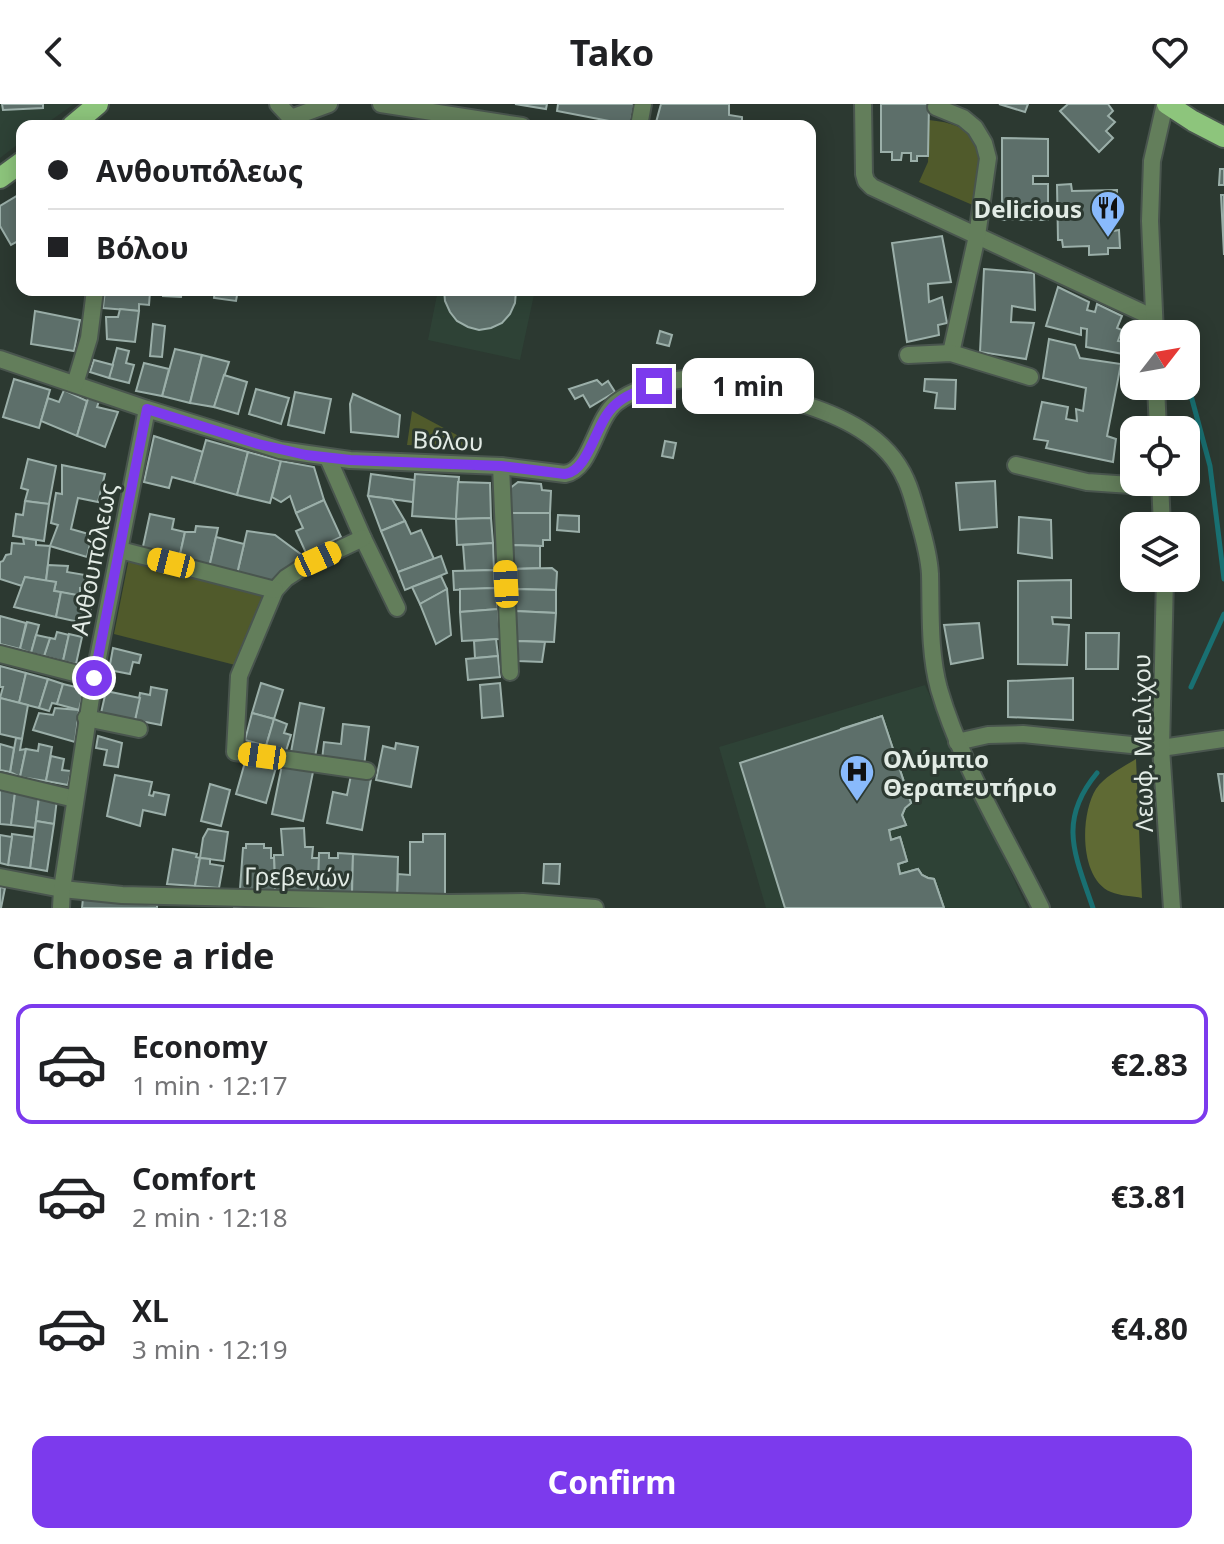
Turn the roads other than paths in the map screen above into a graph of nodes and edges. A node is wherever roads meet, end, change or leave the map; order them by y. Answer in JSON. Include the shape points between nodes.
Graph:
{"nodes":[{"id":1,"x":278,"y":104,"type":"edge"},
{"id":2,"x":329,"y":104,"type":"edge"},
{"id":3,"x":381,"y":104,"type":"edge"},
{"id":4,"x":863,"y":104,"type":"edge"},
{"id":5,"x":1166,"y":104,"type":"edge"},
{"id":6,"x":936,"y":107,"type":"dead end"},
{"id":7,"x":471,"y":116,"type":"edge"},
{"id":8,"x":491,"y":120,"type":"edge"},
{"id":9,"x":1224,"y":137,"type":"edge"},
{"id":10,"x":977,"y":236,"type":"junction"},
{"id":11,"x":94,"y":296,"type":"edge"},
{"id":12,"x":1142,"y":320,"type":"edge"},
{"id":13,"x":1154,"y":320,"type":"edge"},
{"id":14,"x":951,"y":353,"type":"junction"},
{"id":15,"x":908,"y":355,"type":"dead end"},
{"id":16,"x":0,"y":359,"type":"edge"},
{"id":17,"x":1030,"y":377,"type":"dead end"},
{"id":18,"x":75,"y":384,"type":"junction"},
{"id":19,"x":147,"y":409,"type":"junction"},
{"id":20,"x":328,"y":458,"type":"junction"},
{"id":21,"x":1016,"y":465,"type":"dead end"},
{"id":22,"x":501,"y":466,"type":"junction"},
{"id":23,"x":1120,"y":485,"type":"edge"},
{"id":24,"x":363,"y":538,"type":"junction"},
{"id":25,"x":120,"y":550,"type":"junction"},
{"id":26,"x":275,"y":590,"type":"junction"},
{"id":27,"x":1165,"y":592,"type":"edge"},
{"id":28,"x":397,"y":608,"type":"dead end"},
{"id":29,"x":0,"y":654,"type":"edge"},
{"id":30,"x":510,"y":672,"type":"dead end"},
{"id":31,"x":94,"y":678,"type":"junction"},
{"id":32,"x":86,"y":718,"type":"junction"},
{"id":33,"x":139,"y":729,"type":"dead end"},
{"id":34,"x":1224,"y":739,"type":"edge"},
{"id":35,"x":957,"y":742,"type":"junction"},
{"id":36,"x":1161,"y":748,"type":"junction"},
{"id":37,"x":367,"y":771,"type":"dead end"},
{"id":38,"x":0,"y":781,"type":"edge"},
{"id":39,"x":75,"y":799,"type":"junction"},
{"id":40,"x":0,"y":877,"type":"edge"},
{"id":41,"x":62,"y":889,"type":"junction"},
{"id":42,"x":224,"y":903,"type":"edge"},
{"id":43,"x":449,"y":906,"type":"edge"},
{"id":44,"x":61,"y":908,"type":"edge"},
{"id":45,"x":595,"y":908,"type":"edge"},
{"id":46,"x":1041,"y":908,"type":"edge"},
{"id":47,"x":1172,"y":908,"type":"edge"}],
"edges":[{"from":1,"to":2,"type":"street","via":[[291,118]]},
{"from":3,"to":7,"type":"street"},
{"from":4,"to":10,"type":"street","via":[[866,181]]},
{"from":5,"to":9,"type":"main road"},
{"from":5,"to":13,"type":"street","via":[[1152,161]]},
{"from":6,"to":10,"type":"street","via":[[969,122],[984,143],[987,168]]},
{"from":7,"to":8,"type":"street"},
{"from":10,"to":12,"type":"street"},
{"from":10,"to":14,"type":"street"},
{"from":11,"to":18,"type":"street"},
{"from":14,"to":15,"type":"street"},
{"from":14,"to":17,"type":"street"},
{"from":16,"to":18,"type":"street","name":"Βόλου"},
{"from":18,"to":19,"type":"street","name":"Βόλου"},
{"from":19,"to":20,"type":"street","name":"Βόλου","via":[[280,450]]},
{"from":19,"to":25,"type":"street","name":"Ανθουπόλεως"},
{"from":20,"to":22,"type":"street","name":"Βόλου"},
{"from":20,"to":24,"type":"street"},
{"from":21,"to":23,"type":"street"},
{"from":22,"to":30,"type":"street"},
{"from":22,"to":35,"type":"street","name":"Βόλου","via":[[573,473],[616,403],[638,391],[689,379],[792,400],[862,430],[896,464],[914,502],[929,564],[938,684]]},
{"from":24,"to":26,"type":"street","via":[[306,565]]},
{"from":24,"to":28,"type":"street"},
{"from":25,"to":26,"type":"street"},
{"from":25,"to":31,"type":"street","name":"Ανθουπόλεως"},
{"from":26,"to":37,"type":"street","via":[[239,676],[235,752]]},
{"from":27,"to":36,"type":"street","name":"Λεωφ. Μειλίχου"},
{"from":29,"to":31,"type":"street"},
{"from":31,"to":32,"type":"street","name":"Ανθουπόλεως"},
{"from":32,"to":33,"type":"street"},
{"from":32,"to":39,"type":"street","name":"Ανθουπόλεως"},
{"from":34,"to":36,"type":"street"},
{"from":35,"to":36,"type":"street","via":[[1023,734]]},
{"from":35,"to":46,"type":"street","name":"Βόλου"},
{"from":36,"to":47,"type":"street","name":"Λεωφ. Μειλίχου"},
{"from":38,"to":39,"type":"street"},
{"from":39,"to":41,"type":"street","name":"Ανθουπόλεως"},
{"from":40,"to":41,"type":"street","name":"Γρεβενών"},
{"from":41,"to":42,"type":"street","name":"Γρεβενών"},
{"from":41,"to":44,"type":"street","name":"Ανθουπόλεως"},
{"from":42,"to":43,"type":"street","name":"Γρεβενών"},
{"from":43,"to":45,"type":"street","name":"Γρεβενών","via":[[523,902]]}]}
